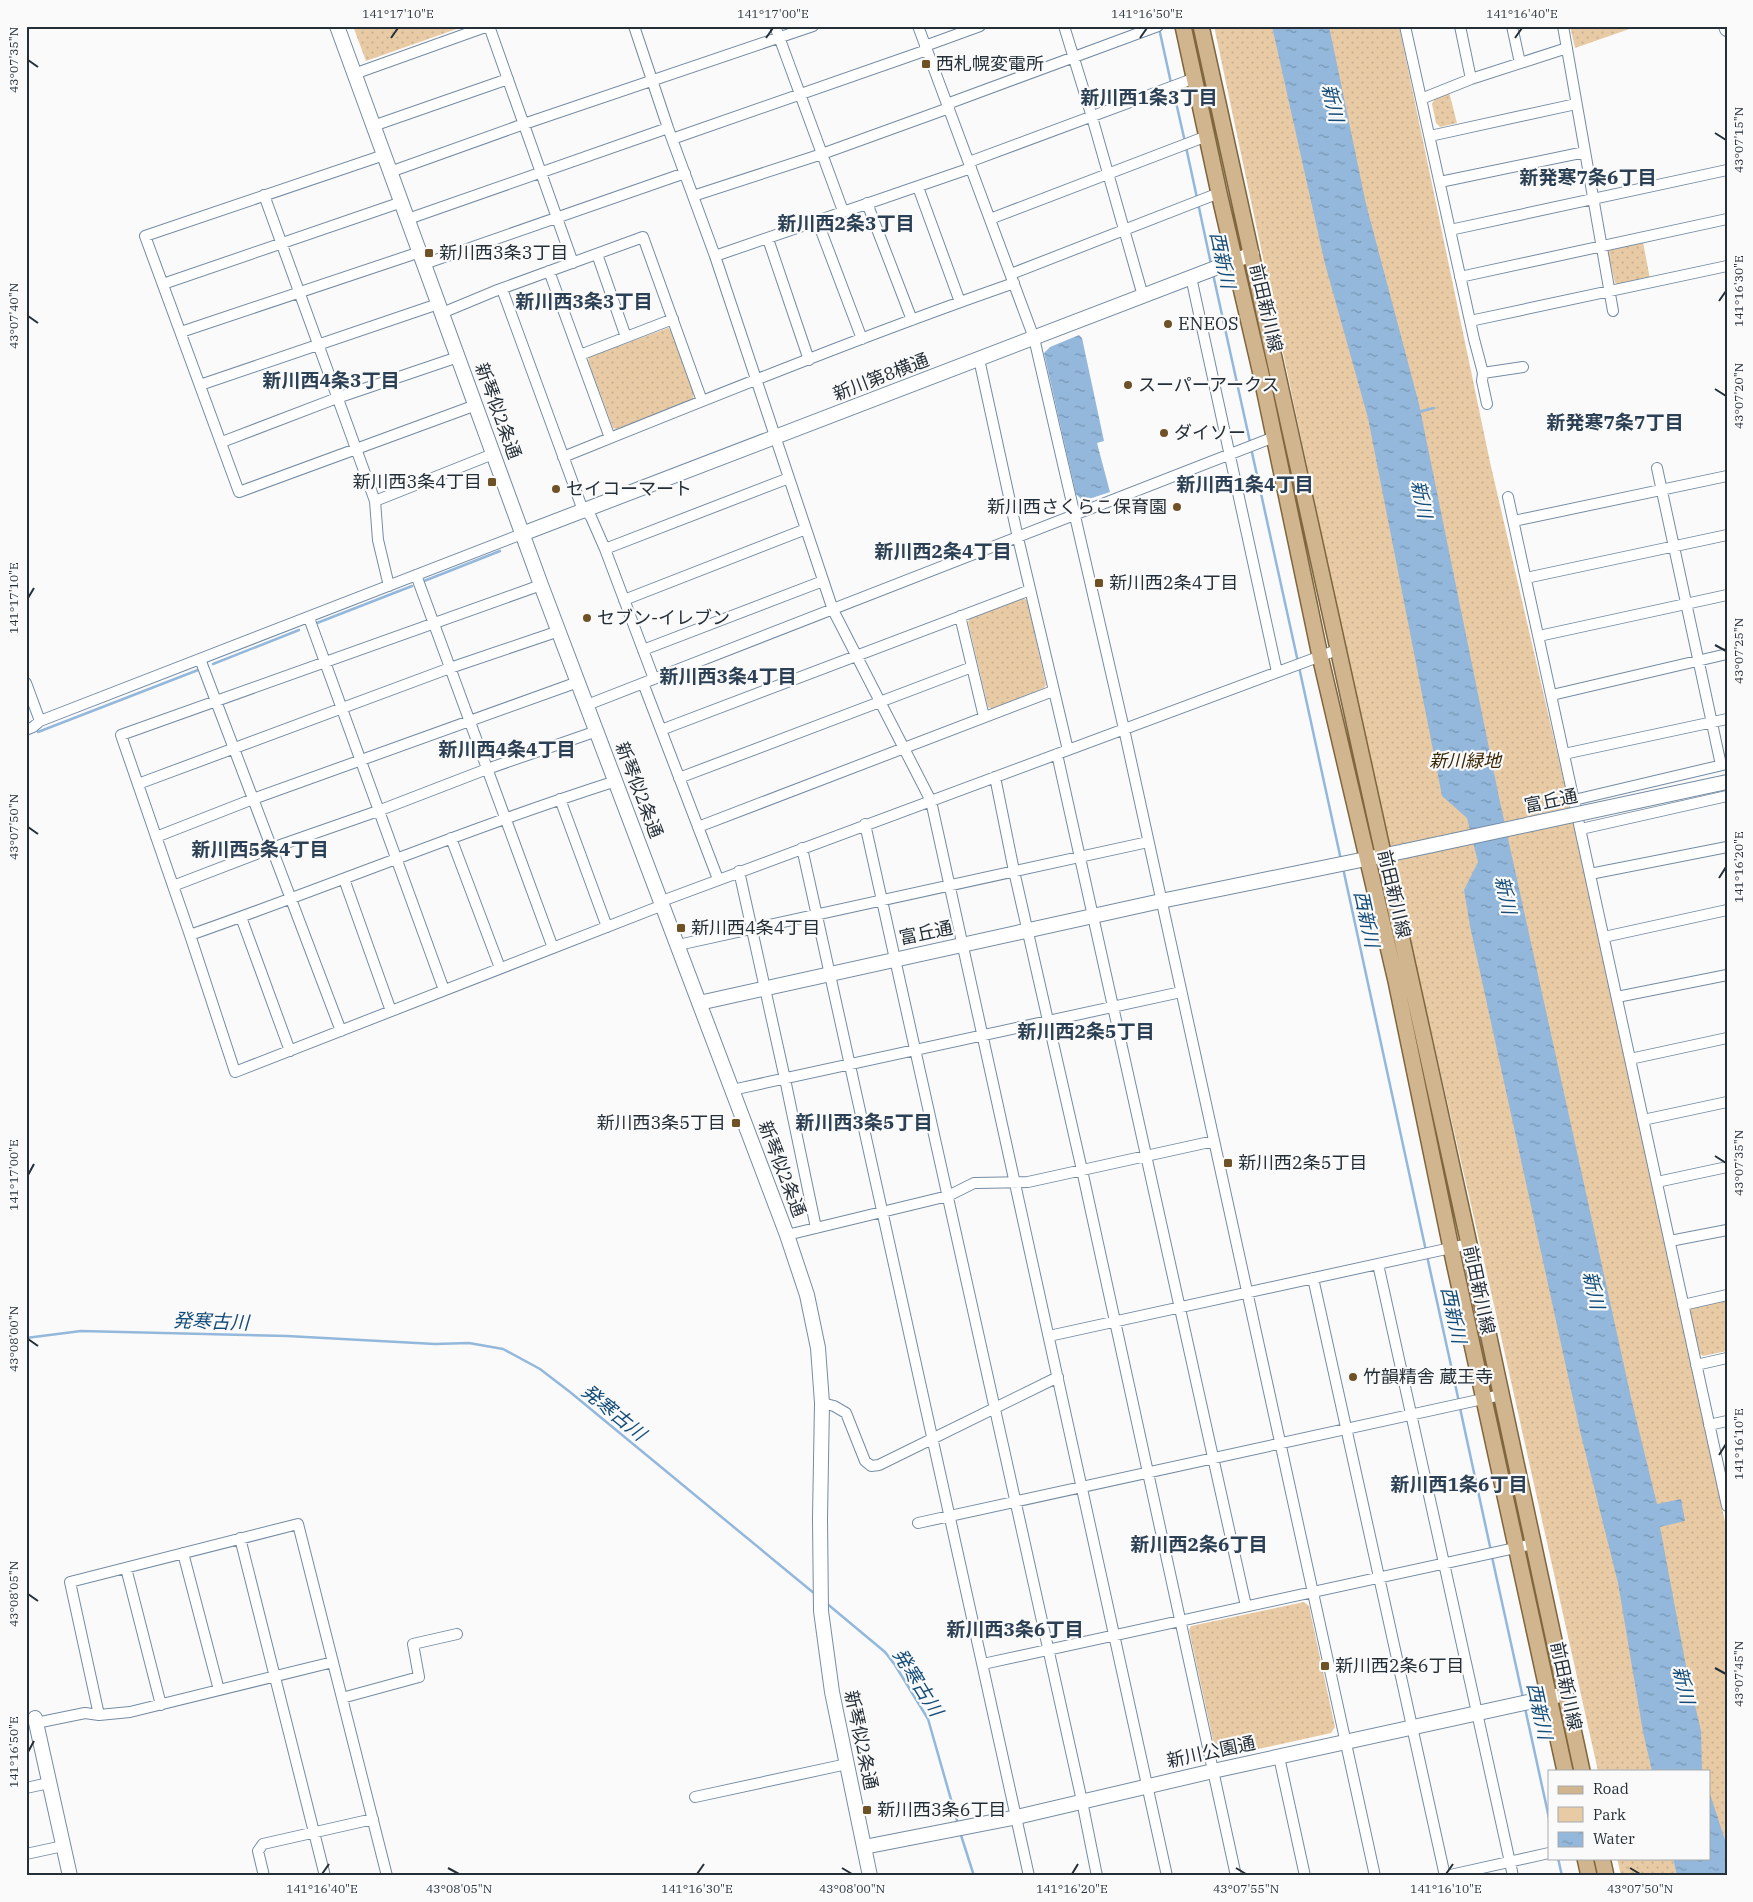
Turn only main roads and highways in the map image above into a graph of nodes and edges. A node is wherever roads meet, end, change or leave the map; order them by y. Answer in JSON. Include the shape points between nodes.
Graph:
{"nodes":[{"id":1,"x":1183,"y":26,"type":"edge"},
{"id":2,"x":1201,"y":26,"type":"edge"},
{"id":3,"x":1565,"y":1770,"type":"edge"},
{"id":4,"x":1582,"y":1770,"type":"edge"},
{"id":5,"x":1585,"y":1860,"type":"edge"},
{"id":6,"x":1602,"y":1860,"type":"edge"},
{"id":7,"x":1588,"y":1876,"type":"edge"},
{"id":8,"x":1606,"y":1876,"type":"edge"}],
"edges":[{"from":1,"to":3,"type":"main road","name":"前田新川線","via":[[1320,656],[1396,981]]},
{"from":2,"to":4,"type":"main road","name":"前田新川線"},
{"from":5,"to":7,"type":"main road"},
{"from":6,"to":8,"type":"main road"}]}
